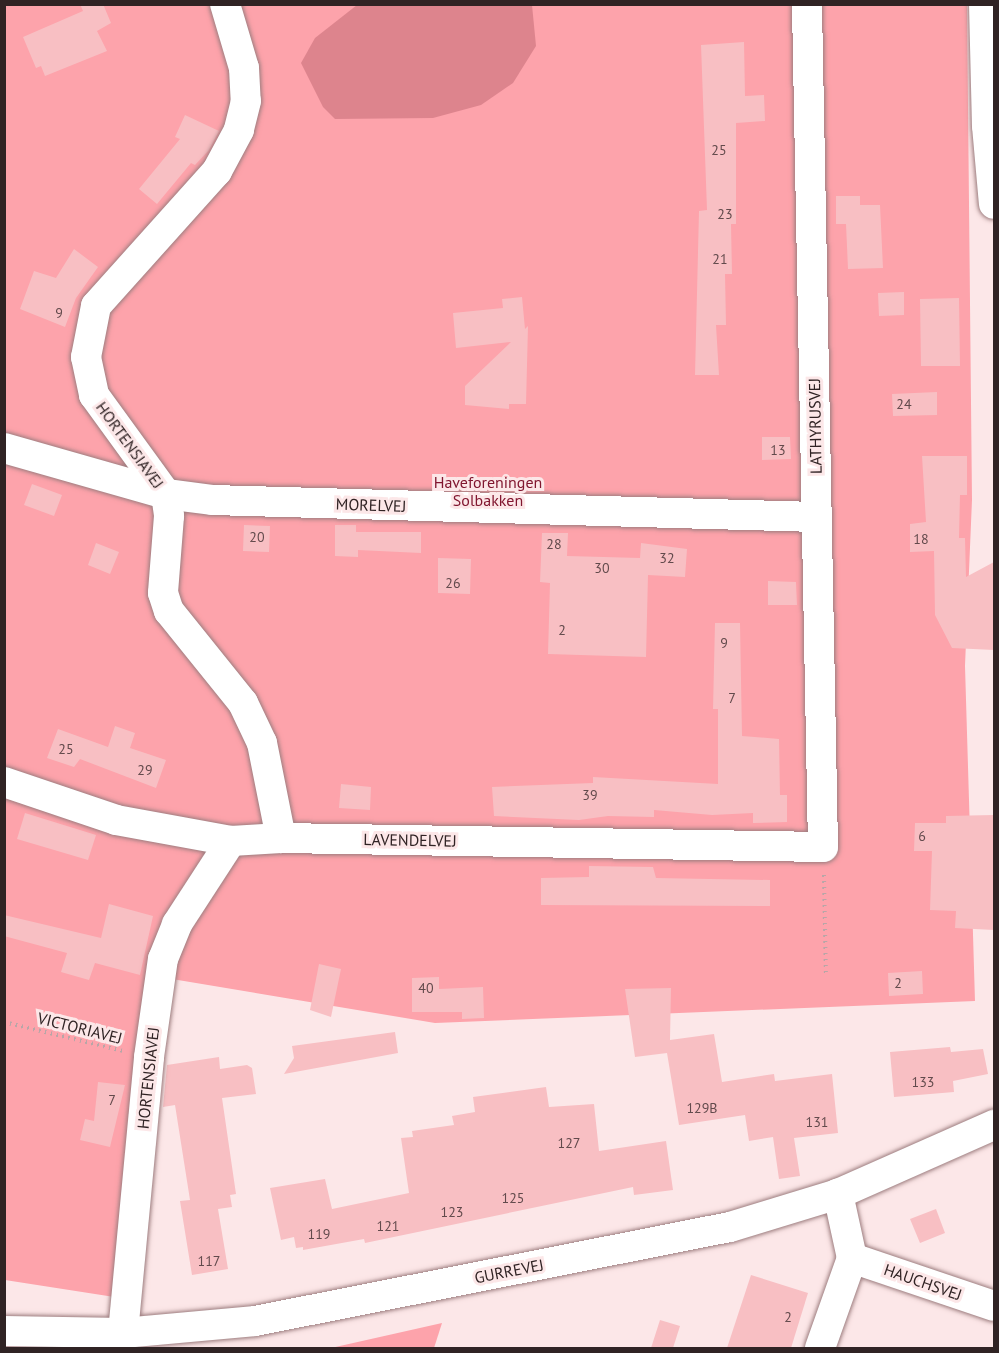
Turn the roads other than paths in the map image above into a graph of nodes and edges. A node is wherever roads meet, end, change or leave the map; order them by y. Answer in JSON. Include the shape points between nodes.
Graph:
{"nodes":[{"id":1,"x":225,"y":4,"type":"edge"},
{"id":2,"x":807,"y":4,"type":"edge"},
{"id":3,"x":984,"y":4,"type":"edge"},
{"id":4,"x":990,"y":66,"type":"edge"},
{"id":5,"x":991,"y":126,"type":"edge"},
{"id":6,"x":994,"y":204,"type":"edge"},
{"id":7,"x":4,"y":448,"type":"edge"},
{"id":8,"x":166,"y":494,"type":"junction"},
{"id":9,"x":817,"y":517,"type":"junction"},
{"id":10,"x":4,"y":782,"type":"edge"},
{"id":11,"x":281,"y":838,"type":"junction"},
{"id":12,"x":231,"y":841,"type":"junction"},
{"id":13,"x":823,"y":847,"type":"joint"},
{"id":14,"x":994,"y":1125,"type":"edge"},
{"id":15,"x":838,"y":1194,"type":"junction"},
{"id":16,"x":852,"y":1258,"type":"junction"},
{"id":17,"x":994,"y":1306,"type":"edge"},
{"id":18,"x":4,"y":1330,"type":"edge"},
{"id":19,"x":123,"y":1333,"type":"junction"},
{"id":20,"x":820,"y":1348,"type":"edge"}],
"edges":[{"from":1,"to":8,"type":"street","name":"HORTENSIAVEJ","via":[[244,68],[246,101],[239,130],[217,171],[96,306],[89,328],[86,357],[94,395]]},
{"from":2,"to":9,"type":"street","name":"LATHYRUSVEJ"},
{"from":3,"to":4,"type":"street"},
{"from":4,"to":5,"type":"street"},
{"from":5,"to":6,"type":"street"},
{"from":7,"to":8,"type":"street","name":"MORELVEJ"},
{"from":8,"to":9,"type":"street","name":"MORELVEJ","via":[[212,500]]},
{"from":8,"to":11,"type":"street","name":"HORTENSIAVEJ","via":[[169,516],[163,593],[179,625],[243,703],[262,743]]},
{"from":9,"to":13,"type":"street","name":"LATHYRUSVEJ"},
{"from":10,"to":12,"type":"street","name":"LAVENDELVEJ","via":[[116,820]]},
{"from":11,"to":12,"type":"street","name":"LAVENDELVEJ"},
{"from":11,"to":13,"type":"street","name":"LAVENDELVEJ"},
{"from":12,"to":19,"type":"street","name":"HORTENSIAVEJ","via":[[177,924],[164,959],[149,1057]]},
{"from":14,"to":15,"type":"street","name":"GURREVEJ"},
{"from":15,"to":16,"type":"street"},
{"from":15,"to":19,"type":"street","name":"GURREVEJ","via":[[730,1227],[255,1321]]},
{"from":16,"to":17,"type":"street","name":"HAUCHSVEJ"},
{"from":16,"to":20,"type":"street"},
{"from":18,"to":19,"type":"street","name":"GURREVEJ"}]}
